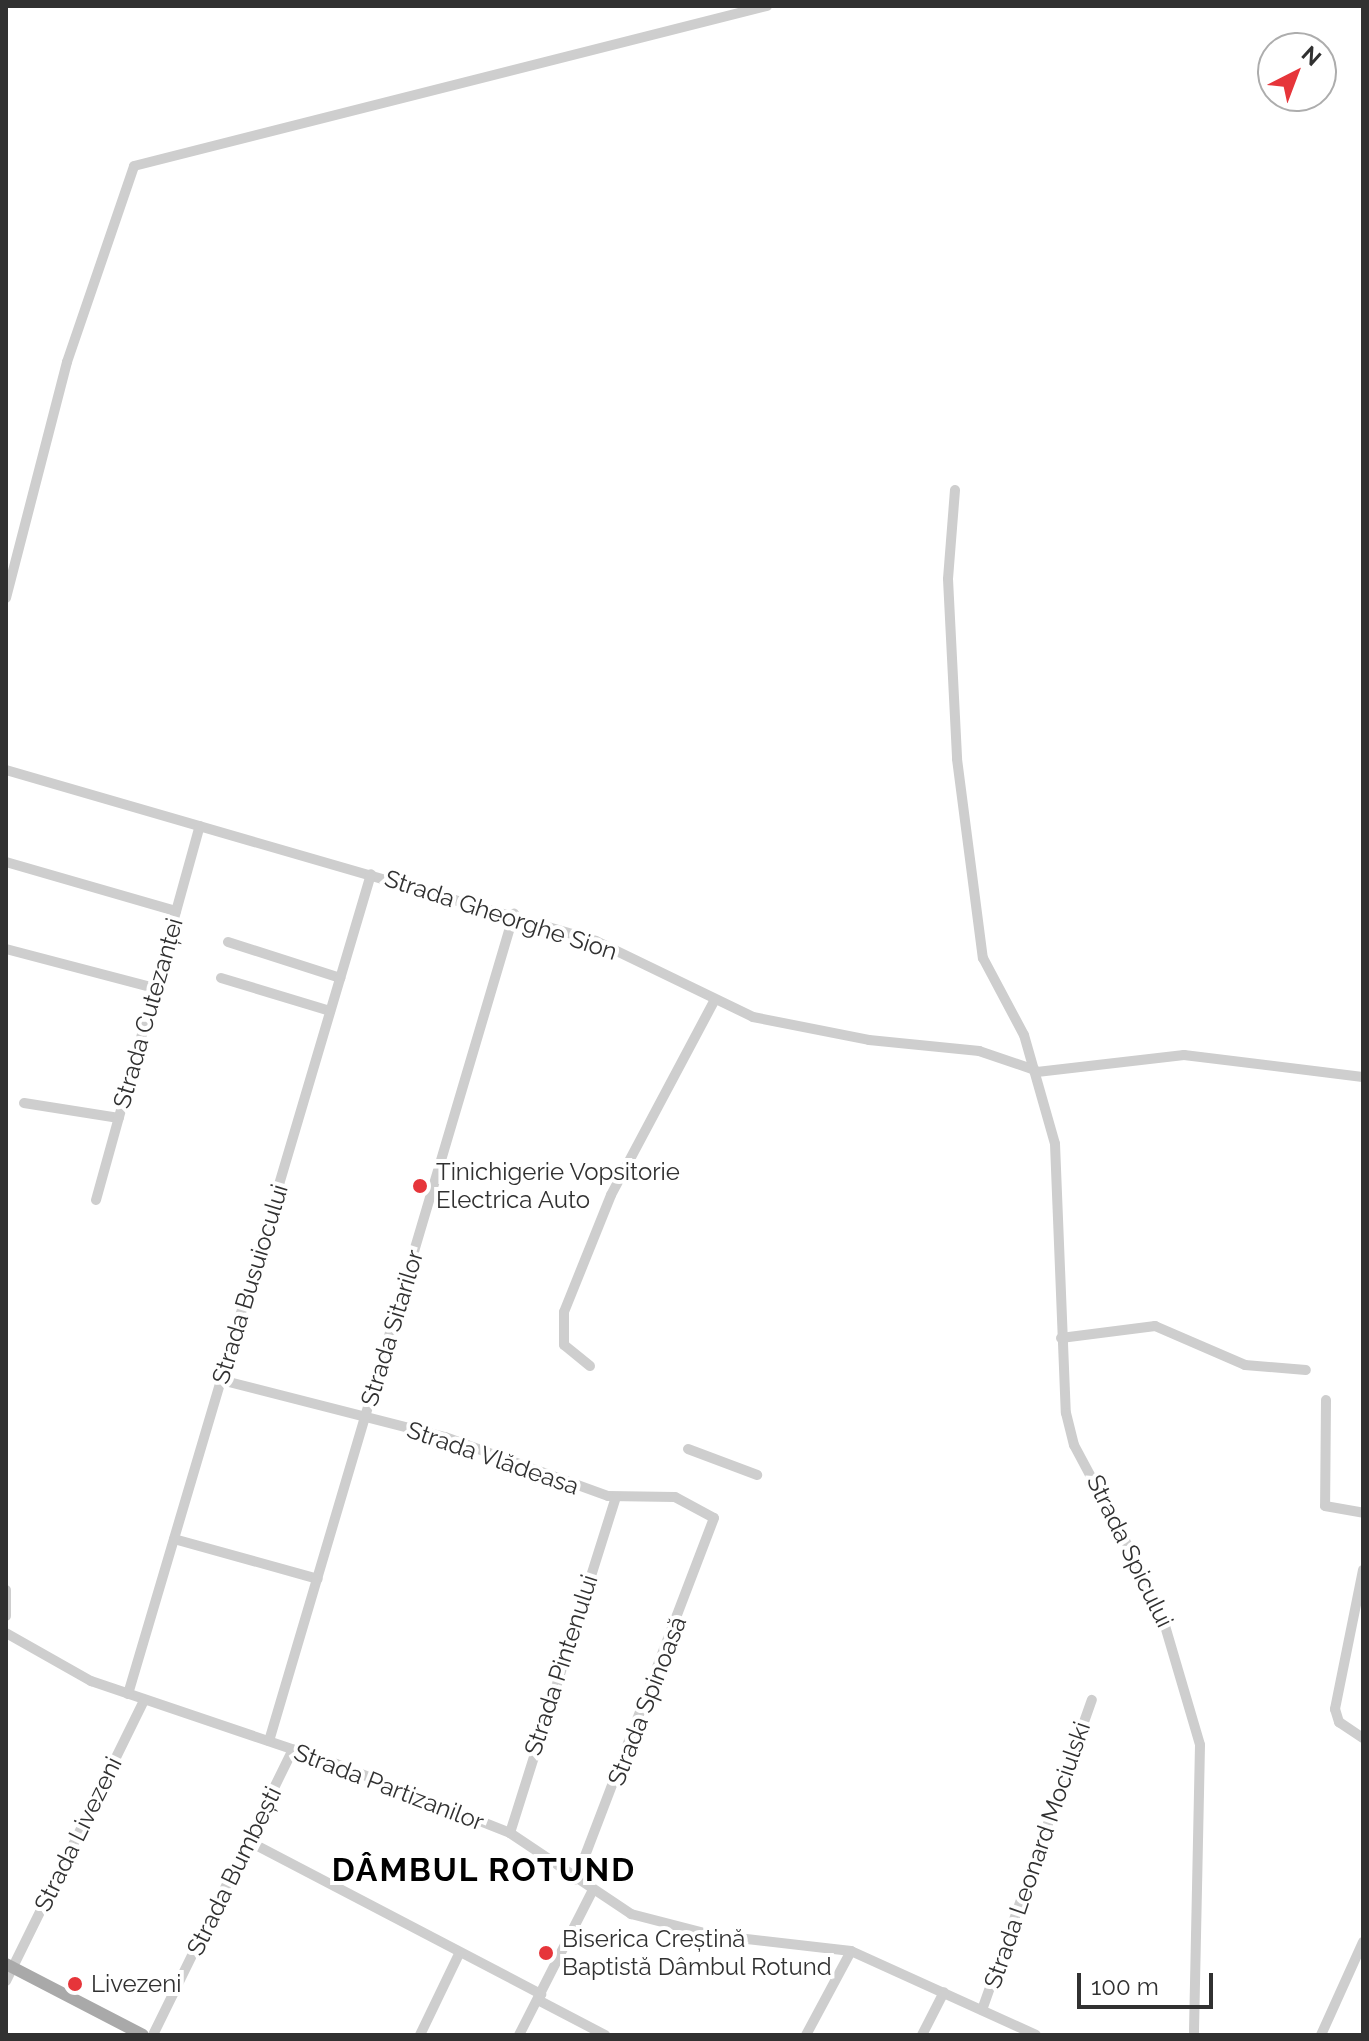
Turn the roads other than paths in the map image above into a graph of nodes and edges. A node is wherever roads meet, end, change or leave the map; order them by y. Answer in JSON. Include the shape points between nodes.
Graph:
{"nodes":[{"id":1,"x":767,"y":6,"type":"edge"},
{"id":2,"x":734,"y":10,"type":"edge"},
{"id":3,"x":955,"y":490,"type":"dead end"},
{"id":4,"x":6,"y":598,"type":"edge"},
{"id":5,"x":6,"y":770,"type":"edge"},
{"id":6,"x":200,"y":826,"type":"junction"},
{"id":7,"x":6,"y":862,"type":"edge"},
{"id":8,"x":371,"y":874,"type":"junction"},
{"id":9,"x":176,"y":911,"type":"junction"},
{"id":10,"x":514,"y":914,"type":"junction"},
{"id":11,"x":228,"y":942,"type":"dead end"},
{"id":12,"x":6,"y":949,"type":"edge"},
{"id":13,"x":221,"y":978,"type":"dead end"},
{"id":14,"x":340,"y":978,"type":"junction"},
{"id":15,"x":155,"y":988,"type":"junction"},
{"id":16,"x":714,"y":1001,"type":"junction"},
{"id":17,"x":330,"y":1011,"type":"junction"},
{"id":18,"x":1037,"y":1072,"type":"junction"},
{"id":19,"x":1363,"y":1077,"type":"edge"},
{"id":20,"x":24,"y":1103,"type":"dead end"},
{"id":21,"x":119,"y":1118,"type":"junction"},
{"id":22,"x":96,"y":1200,"type":"dead end"},
{"id":23,"x":1061,"y":1338,"type":"junction"},
{"id":24,"x":590,"y":1366,"type":"dead end"},
{"id":25,"x":1306,"y":1370,"type":"dead end"},
{"id":26,"x":221,"y":1380,"type":"junction"},
{"id":27,"x":1326,"y":1400,"type":"dead end"},
{"id":28,"x":365,"y":1418,"type":"junction"},
{"id":29,"x":688,"y":1449,"type":"dead end"},
{"id":30,"x":757,"y":1475,"type":"dead end"},
{"id":31,"x":616,"y":1497,"type":"junction"},
{"id":32,"x":1363,"y":1513,"type":"edge"},
{"id":33,"x":715,"y":1521,"type":"joint"},
{"id":34,"x":174,"y":1539,"type":"junction"},
{"id":35,"x":1363,"y":1570,"type":"edge"},
{"id":36,"x":318,"y":1579,"type":"junction"},
{"id":37,"x":6,"y":1590,"type":"edge"},
{"id":38,"x":6,"y":1616,"type":"edge"},
{"id":39,"x":6,"y":1633,"type":"edge"},
{"id":40,"x":128,"y":1694,"type":"junction"},
{"id":41,"x":144,"y":1700,"type":"junction"},
{"id":42,"x":1092,"y":1700,"type":"dead end"},
{"id":43,"x":1363,"y":1738,"type":"edge"},
{"id":44,"x":269,"y":1741,"type":"junction"},
{"id":45,"x":293,"y":1749,"type":"junction"},
{"id":46,"x":510,"y":1833,"type":"junction"},
{"id":47,"x":248,"y":1841,"type":"junction"},
{"id":48,"x":576,"y":1880,"type":"junction"},
{"id":49,"x":592,"y":1892,"type":"junction"},
{"id":50,"x":1363,"y":1942,"type":"edge"},
{"id":51,"x":851,"y":1951,"type":"junction"},
{"id":52,"x":459,"y":1954,"type":"junction"},
{"id":53,"x":9,"y":1966,"type":"edge"},
{"id":54,"x":6,"y":1981,"type":"edge"},
{"id":55,"x":944,"y":1992,"type":"junction"},
{"id":56,"x":539,"y":1997,"type":"junction"},
{"id":57,"x":982,"y":2010,"type":"junction"},
{"id":58,"x":143,"y":2035,"type":"edge"},
{"id":59,"x":153,"y":2035,"type":"edge"},
{"id":60,"x":420,"y":2035,"type":"edge"},
{"id":61,"x":519,"y":2035,"type":"edge"},
{"id":62,"x":605,"y":2035,"type":"edge"},
{"id":63,"x":806,"y":2035,"type":"edge"},
{"id":64,"x":922,"y":2035,"type":"edge"},
{"id":65,"x":1036,"y":2035,"type":"edge"},
{"id":66,"x":1194,"y":2035,"type":"edge"},
{"id":67,"x":1321,"y":2035,"type":"edge"}],
"edges":[{"from":1,"to":2,"type":"street"},
{"from":2,"to":4,"type":"street","via":[[134,166],[67,362]]},
{"from":3,"to":18,"type":"street","name":"Strada Spicului","via":[[950,686],[981,947]]},
{"from":5,"to":6,"type":"street","name":"Strada Gheorghe Sion"},
{"from":6,"to":8,"type":"street","name":"Strada Gheorghe Sion"},
{"from":6,"to":9,"type":"street","name":"Strada Cutezanței"},
{"from":7,"to":9,"type":"street"},
{"from":8,"to":10,"type":"street","name":"Strada Gheorghe Sion"},
{"from":8,"to":14,"type":"street","name":"Strada Busuiocului"},
{"from":9,"to":15,"type":"street","name":"Strada Cutezanței"},
{"from":10,"to":16,"type":"street","name":"Strada Gheorghe Sion","via":[[596,941]]},
{"from":10,"to":28,"type":"street","name":"Strada Sitarilor"},
{"from":11,"to":14,"type":"street"},
{"from":12,"to":15,"type":"street"},
{"from":13,"to":17,"type":"street"},
{"from":14,"to":17,"type":"street","name":"Strada Busuiocului"},
{"from":15,"to":21,"type":"street","name":"Strada Cutezanței"},
{"from":16,"to":18,"type":"street","name":"Strada Gheorghe Sion","via":[[753,1017],[869,1040],[979,1051]]},
{"from":16,"to":24,"type":"street","via":[[611,1195],[564,1312],[564,1345]]},
{"from":17,"to":26,"type":"street","name":"Strada Busuiocului"},
{"from":18,"to":19,"type":"street","via":[[1184,1055]]},
{"from":18,"to":23,"type":"street","name":"Strada Spicului","via":[[1055,1144]]},
{"from":20,"to":21,"type":"street"},
{"from":21,"to":22,"type":"street","name":"Strada Cutezanței"},
{"from":23,"to":25,"type":"street","via":[[1155,1326],[1245,1365]]},
{"from":23,"to":66,"type":"street","name":"Strada Spicului","via":[[1074,1445],[1158,1602],[1195,1713],[1201,1813]]},
{"from":26,"to":28,"type":"street","name":"Strada Vlădeasa"},
{"from":26,"to":34,"type":"street","name":"Strada Busuiocului"},
{"from":27,"to":32,"type":"street","via":[[1325,1506]]},
{"from":28,"to":31,"type":"street","name":"Strada Vlădeasa","via":[[445,1437]]},
{"from":28,"to":36,"type":"street","name":"Strada Sitarilor"},
{"from":29,"to":30,"type":"street"},
{"from":31,"to":33,"type":"street","name":"Strada Vlădeasa","via":[[666,1495]]},
{"from":31,"to":46,"type":"street","name":"Strada Pintenului"},
{"from":33,"to":48,"type":"street","name":"Strada Spinoasă"},
{"from":34,"to":36,"type":"street"},
{"from":34,"to":40,"type":"street","name":"Strada Busuiocului"},
{"from":35,"to":43,"type":"street","via":[[1338,1675],[1339,1722]]},
{"from":36,"to":44,"type":"street","name":"Strada Sitarilor"},
{"from":37,"to":38,"type":"street"},
{"from":39,"to":40,"type":"street","name":"Strada Partizanilor"},
{"from":40,"to":41,"type":"street","name":"Strada Partizanilor"},
{"from":41,"to":44,"type":"street","name":"Strada Partizanilor"},
{"from":41,"to":53,"type":"street","name":"Strada Livezeni"},
{"from":42,"to":57,"type":"street","name":"Strada Leonard Mociulski"},
{"from":44,"to":45,"type":"street","name":"Strada Partizanilor"},
{"from":45,"to":46,"type":"street","name":"Strada Partizanilor"},
{"from":45,"to":47,"type":"street","name":"Strada Bumbești"},
{"from":46,"to":48,"type":"street","name":"Strada Partizanilor"},
{"from":47,"to":52,"type":"street"},
{"from":47,"to":59,"type":"street","name":"Strada Bumbești"},
{"from":48,"to":49,"type":"street","name":"Strada Partizanilor"},
{"from":49,"to":51,"type":"street","name":"Strada Partizanilor","via":[[631,1914],[712,1935]]},
{"from":49,"to":56,"type":"street"},
{"from":50,"to":67,"type":"street"},
{"from":51,"to":55,"type":"street","name":"Strada Partizanilor"},
{"from":51,"to":63,"type":"street"},
{"from":52,"to":56,"type":"street"},
{"from":52,"to":60,"type":"street"},
{"from":53,"to":54,"type":"street","name":"Strada Livezeni"},
{"from":53,"to":58,"type":"main road"},
{"from":55,"to":57,"type":"street","name":"Strada Partizanilor"},
{"from":55,"to":64,"type":"street"},
{"from":56,"to":61,"type":"street"},
{"from":56,"to":62,"type":"street"},
{"from":57,"to":65,"type":"street","name":"Strada Partizanilor"}]}
